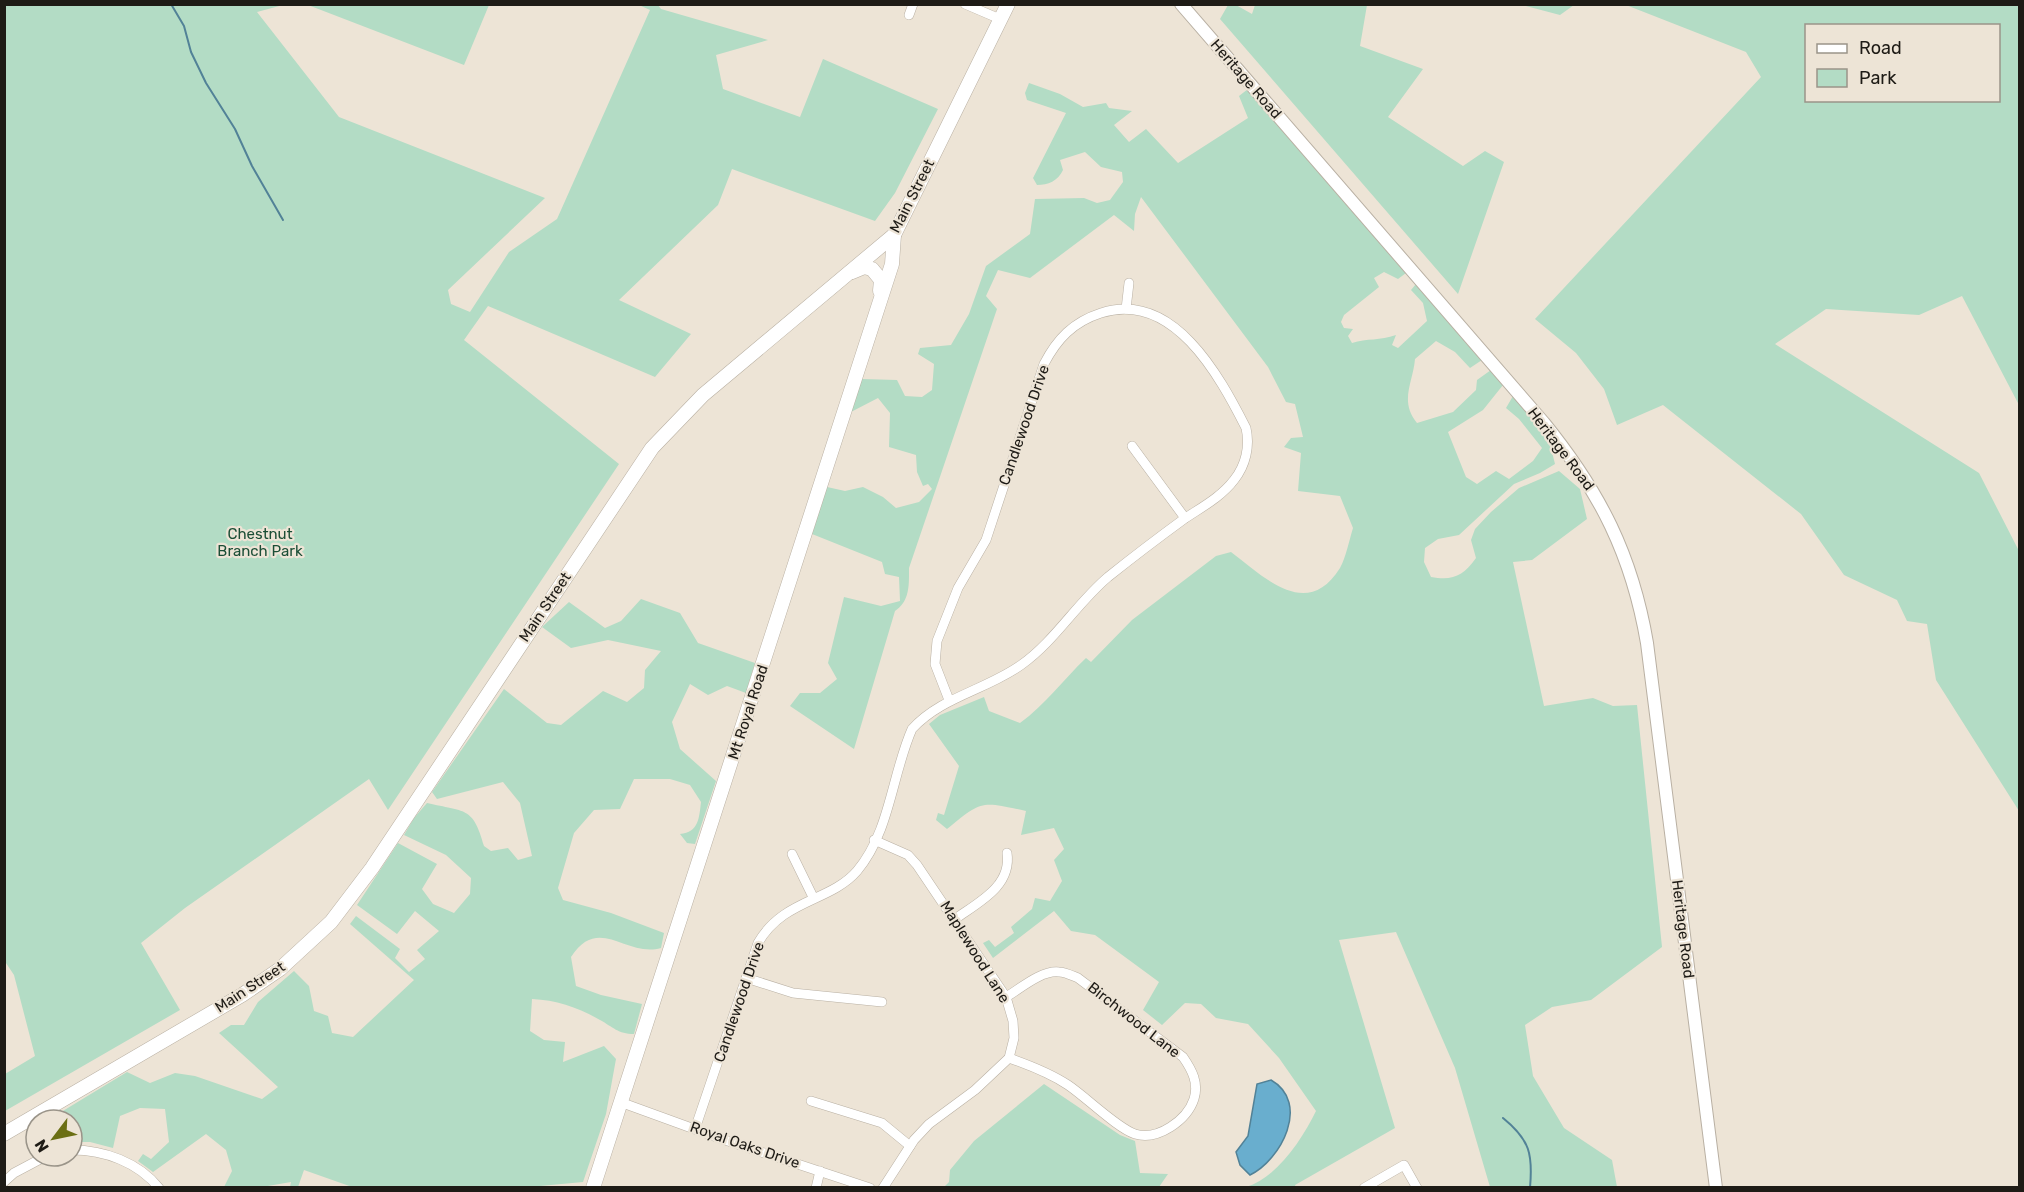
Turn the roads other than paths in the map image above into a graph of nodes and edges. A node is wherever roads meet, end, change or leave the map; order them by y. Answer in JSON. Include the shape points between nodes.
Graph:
{"nodes":[{"id":1,"x":913,"y":4,"type":"edge"},
{"id":2,"x":965,"y":4,"type":"edge"},
{"id":3,"x":1181,"y":4,"type":"edge"},
{"id":4,"x":1003,"y":9,"type":"edge"},
{"id":5,"x":909,"y":15,"type":"dead end"},
{"id":6,"x":894,"y":235,"type":"junction"},
{"id":7,"x":835,"y":283,"type":"junction"},
{"id":8,"x":1130,"y":283,"type":"dead end"},
{"id":9,"x":880,"y":300,"type":"junction"},
{"id":10,"x":1126,"y":309,"type":"junction"},
{"id":11,"x":1132,"y":446,"type":"dead end"},
{"id":12,"x":1185,"y":518,"type":"junction"},
{"id":13,"x":949,"y":700,"type":"junction"},
{"id":14,"x":874,"y":840,"type":"junction"},
{"id":15,"x":1007,"y":853,"type":"dead end"},
{"id":16,"x":792,"y":854,"type":"dead end"},
{"id":17,"x":813,"y":897,"type":"junction"},
{"id":18,"x":956,"y":919,"type":"junction"},
{"id":19,"x":746,"y":978,"type":"junction"},
{"id":20,"x":1005,"y":997,"type":"junction"},
{"id":21,"x":882,"y":1002,"type":"dead end"},
{"id":22,"x":1009,"y":1058,"type":"junction"},
{"id":23,"x":811,"y":1101,"type":"dead end"},
{"id":24,"x":620,"y":1102,"type":"junction"},
{"id":25,"x":695,"y":1129,"type":"junction"},
{"id":26,"x":4,"y":1134,"type":"edge"},
{"id":27,"x":910,"y":1146,"type":"junction"},
{"id":28,"x":84,"y":1150,"type":"edge"},
{"id":29,"x":24,"y":1168,"type":"edge"},
{"id":30,"x":820,"y":1171,"type":"junction"},
{"id":31,"x":4,"y":1182,"type":"edge"},
{"id":32,"x":159,"y":1188,"type":"edge"},
{"id":33,"x":593,"y":1188,"type":"edge"},
{"id":34,"x":816,"y":1188,"type":"edge"},
{"id":35,"x":870,"y":1188,"type":"edge"},
{"id":36,"x":883,"y":1188,"type":"edge"},
{"id":37,"x":1364,"y":1188,"type":"edge"},
{"id":38,"x":1417,"y":1188,"type":"edge"},
{"id":39,"x":1716,"y":1188,"type":"edge"}],
"edges":[{"from":1,"to":5,"type":"street"},
{"from":2,"to":4,"type":"street"},
{"from":3,"to":39,"type":"street","name":"Heritage Road","via":[[1544,423],[1587,480],[1614,528],[1638,592],[1647,643]]},
{"from":4,"to":6,"type":"main road","name":"Main Street"},
{"from":6,"to":7,"type":"main road","name":"Main Street"},
{"from":6,"to":9,"type":"main road","name":"Mt Royal Road","via":[[893,259]]},
{"from":7,"to":9,"type":"main road","via":[[856,270],[872,269],[881,280]]},
{"from":7,"to":26,"type":"main road","name":"Main Street","via":[[684,412],[652,448],[372,868],[318,936],[252,989]]},
{"from":8,"to":10,"type":"street"},
{"from":9,"to":24,"type":"main road","name":"Mt Royal Road"},
{"from":10,"to":12,"type":"street","name":"Candlewood Drive","via":[[1147,312],[1180,331],[1220,383],[1246,428],[1249,443],[1236,478]]},
{"from":10,"to":13,"type":"street","name":"Candlewood Drive","via":[[1112,310],[1079,323],[1054,344],[1044,364],[986,540],[957,588],[937,641],[935,664]]},
{"from":11,"to":12,"type":"street"},
{"from":12,"to":13,"type":"street","name":"Candlewood Drive","via":[[1106,579],[1023,664],[974,692]]},
{"from":13,"to":14,"type":"street","name":"Candlewood Drive","via":[[922,717],[912,729]]},
{"from":14,"to":17,"type":"street","name":"Candlewood Drive","via":[[852,875]]},
{"from":14,"to":18,"type":"street","name":"Maplewood Lane","via":[[908,855]]},
{"from":15,"to":18,"type":"street","via":[[1009,862],[1001,883]]},
{"from":16,"to":17,"type":"street"},
{"from":17,"to":19,"type":"street","name":"Candlewood Drive","via":[[786,912],[763,933]]},
{"from":18,"to":20,"type":"street","name":"Maplewood Lane"},
{"from":19,"to":21,"type":"street","via":[[793,993]]},
{"from":19,"to":25,"type":"street","name":"Candlewood Drive"},
{"from":20,"to":22,"type":"street","name":"Maplewood Lane","via":[[1014,1030]]},
{"from":20,"to":22,"type":"street","name":"Birchwood Lane","via":[[1040,976],[1059,972],[1078,978],[1183,1057],[1197,1085],[1189,1112],[1154,1135],[1133,1134],[1066,1084]]},
{"from":22,"to":27,"type":"street","via":[[975,1090],[929,1124]]},
{"from":23,"to":27,"type":"street","via":[[882,1124]]},
{"from":24,"to":25,"type":"street","name":"Royal Oaks Drive"},
{"from":24,"to":33,"type":"main road","name":"Mt Royal Road"},
{"from":25,"to":30,"type":"street","name":"Royal Oaks Drive"},
{"from":27,"to":36,"type":"street"},
{"from":28,"to":32,"type":"street","via":[[126,1162],[148,1175]]},
{"from":29,"to":31,"type":"street"},
{"from":30,"to":34,"type":"street"},
{"from":30,"to":35,"type":"street","name":"Royal Oaks Drive"},
{"from":37,"to":38,"type":"street","via":[[1404,1165]]}]}
